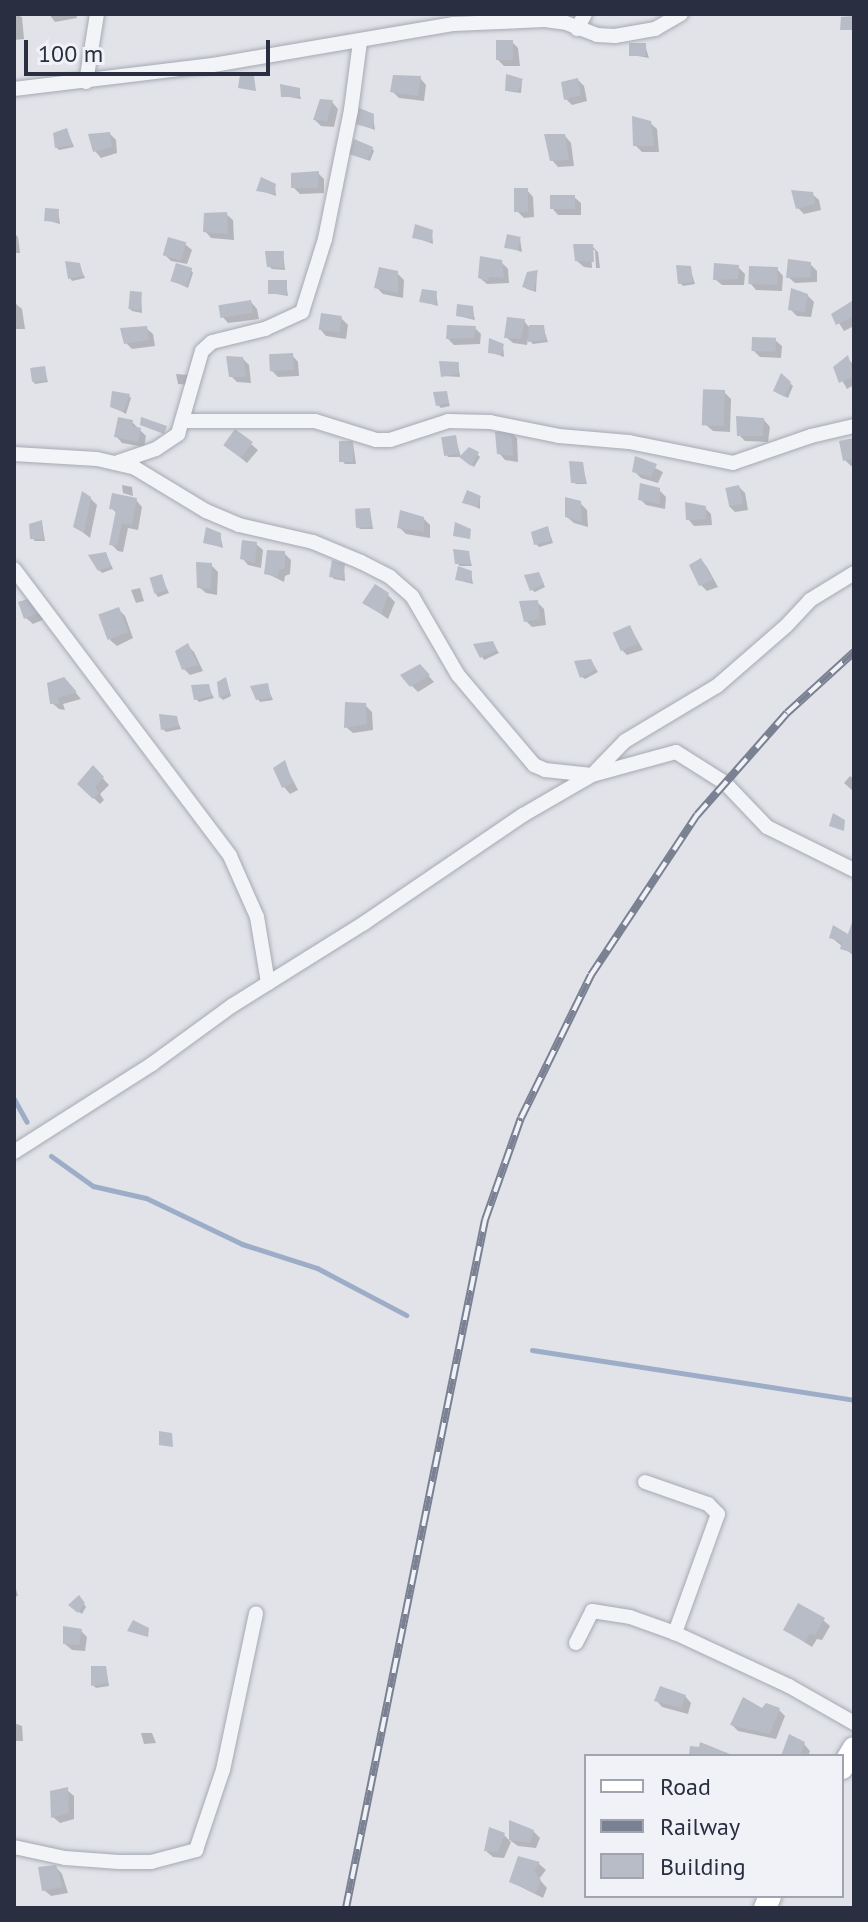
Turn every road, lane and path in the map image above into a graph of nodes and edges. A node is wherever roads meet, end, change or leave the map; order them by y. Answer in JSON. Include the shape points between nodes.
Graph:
{"nodes":[{"id":1,"x":97,"y":14,"type":"edge"},
{"id":2,"x":585,"y":14,"type":"edge"},
{"id":3,"x":681,"y":14,"type":"edge"},
{"id":4,"x":577,"y":29,"type":"junction"},
{"id":5,"x":360,"y":42,"type":"junction"},
{"id":6,"x":86,"y":82,"type":"junction"},
{"id":7,"x":14,"y":89,"type":"edge"},
{"id":8,"x":185,"y":421,"type":"junction"},
{"id":9,"x":854,"y":426,"type":"edge"},
{"id":10,"x":14,"y":454,"type":"edge"},
{"id":11,"x":115,"y":463,"type":"junction"},
{"id":12,"x":14,"y":569,"type":"edge"},
{"id":13,"x":854,"y":573,"type":"edge"},
{"id":14,"x":592,"y":775,"type":"junction"},
{"id":15,"x":854,"y":870,"type":"edge"},
{"id":16,"x":268,"y":983,"type":"junction"},
{"id":17,"x":14,"y":1152,"type":"edge"},
{"id":18,"x":645,"y":1482,"type":"dead end"},
{"id":19,"x":256,"y":1613,"type":"dead end"},
{"id":20,"x":675,"y":1633,"type":"junction"},
{"id":21,"x":576,"y":1643,"type":"dead end"},
{"id":22,"x":854,"y":1723,"type":"edge"},
{"id":23,"x":14,"y":1847,"type":"edge"}],
"edges":[{"from":1,"to":6,"type":"street"},
{"from":2,"to":4,"type":"street"},
{"from":3,"to":4,"type":"street","via":[[638,35],[597,35]]},
{"from":4,"to":5,"type":"street","via":[[545,20],[453,24]]},
{"from":5,"to":6,"type":"street"},
{"from":5,"to":8,"type":"street","via":[[340,169],[308,300],[291,320],[212,342],[202,351]]},
{"from":6,"to":7,"type":"street"},
{"from":8,"to":9,"type":"street","via":[[315,421],[376,440],[448,421],[490,422],[733,463]]},
{"from":8,"to":11,"type":"street","via":[[170,442]]},
{"from":10,"to":11,"type":"street"},
{"from":11,"to":14,"type":"street","via":[[135,468],[239,525],[313,542],[390,577],[412,596],[458,675],[534,765]]},
{"from":12,"to":16,"type":"street","via":[[230,856],[257,917]]},
{"from":13,"to":14,"type":"street","via":[[810,600],[717,686],[625,741]]},
{"from":14,"to":15,"type":"street","via":[[676,752],[725,783],[767,827]]},
{"from":14,"to":16,"type":"street"},
{"from":16,"to":17,"type":"street"},
{"from":18,"to":20,"type":"street","via":[[708,1504],[718,1514]]},
{"from":19,"to":23,"type":"street","via":[[223,1770],[196,1850],[151,1862],[119,1862]]},
{"from":20,"to":21,"type":"street","via":[[592,1611]]},
{"from":20,"to":22,"type":"street"}]}
